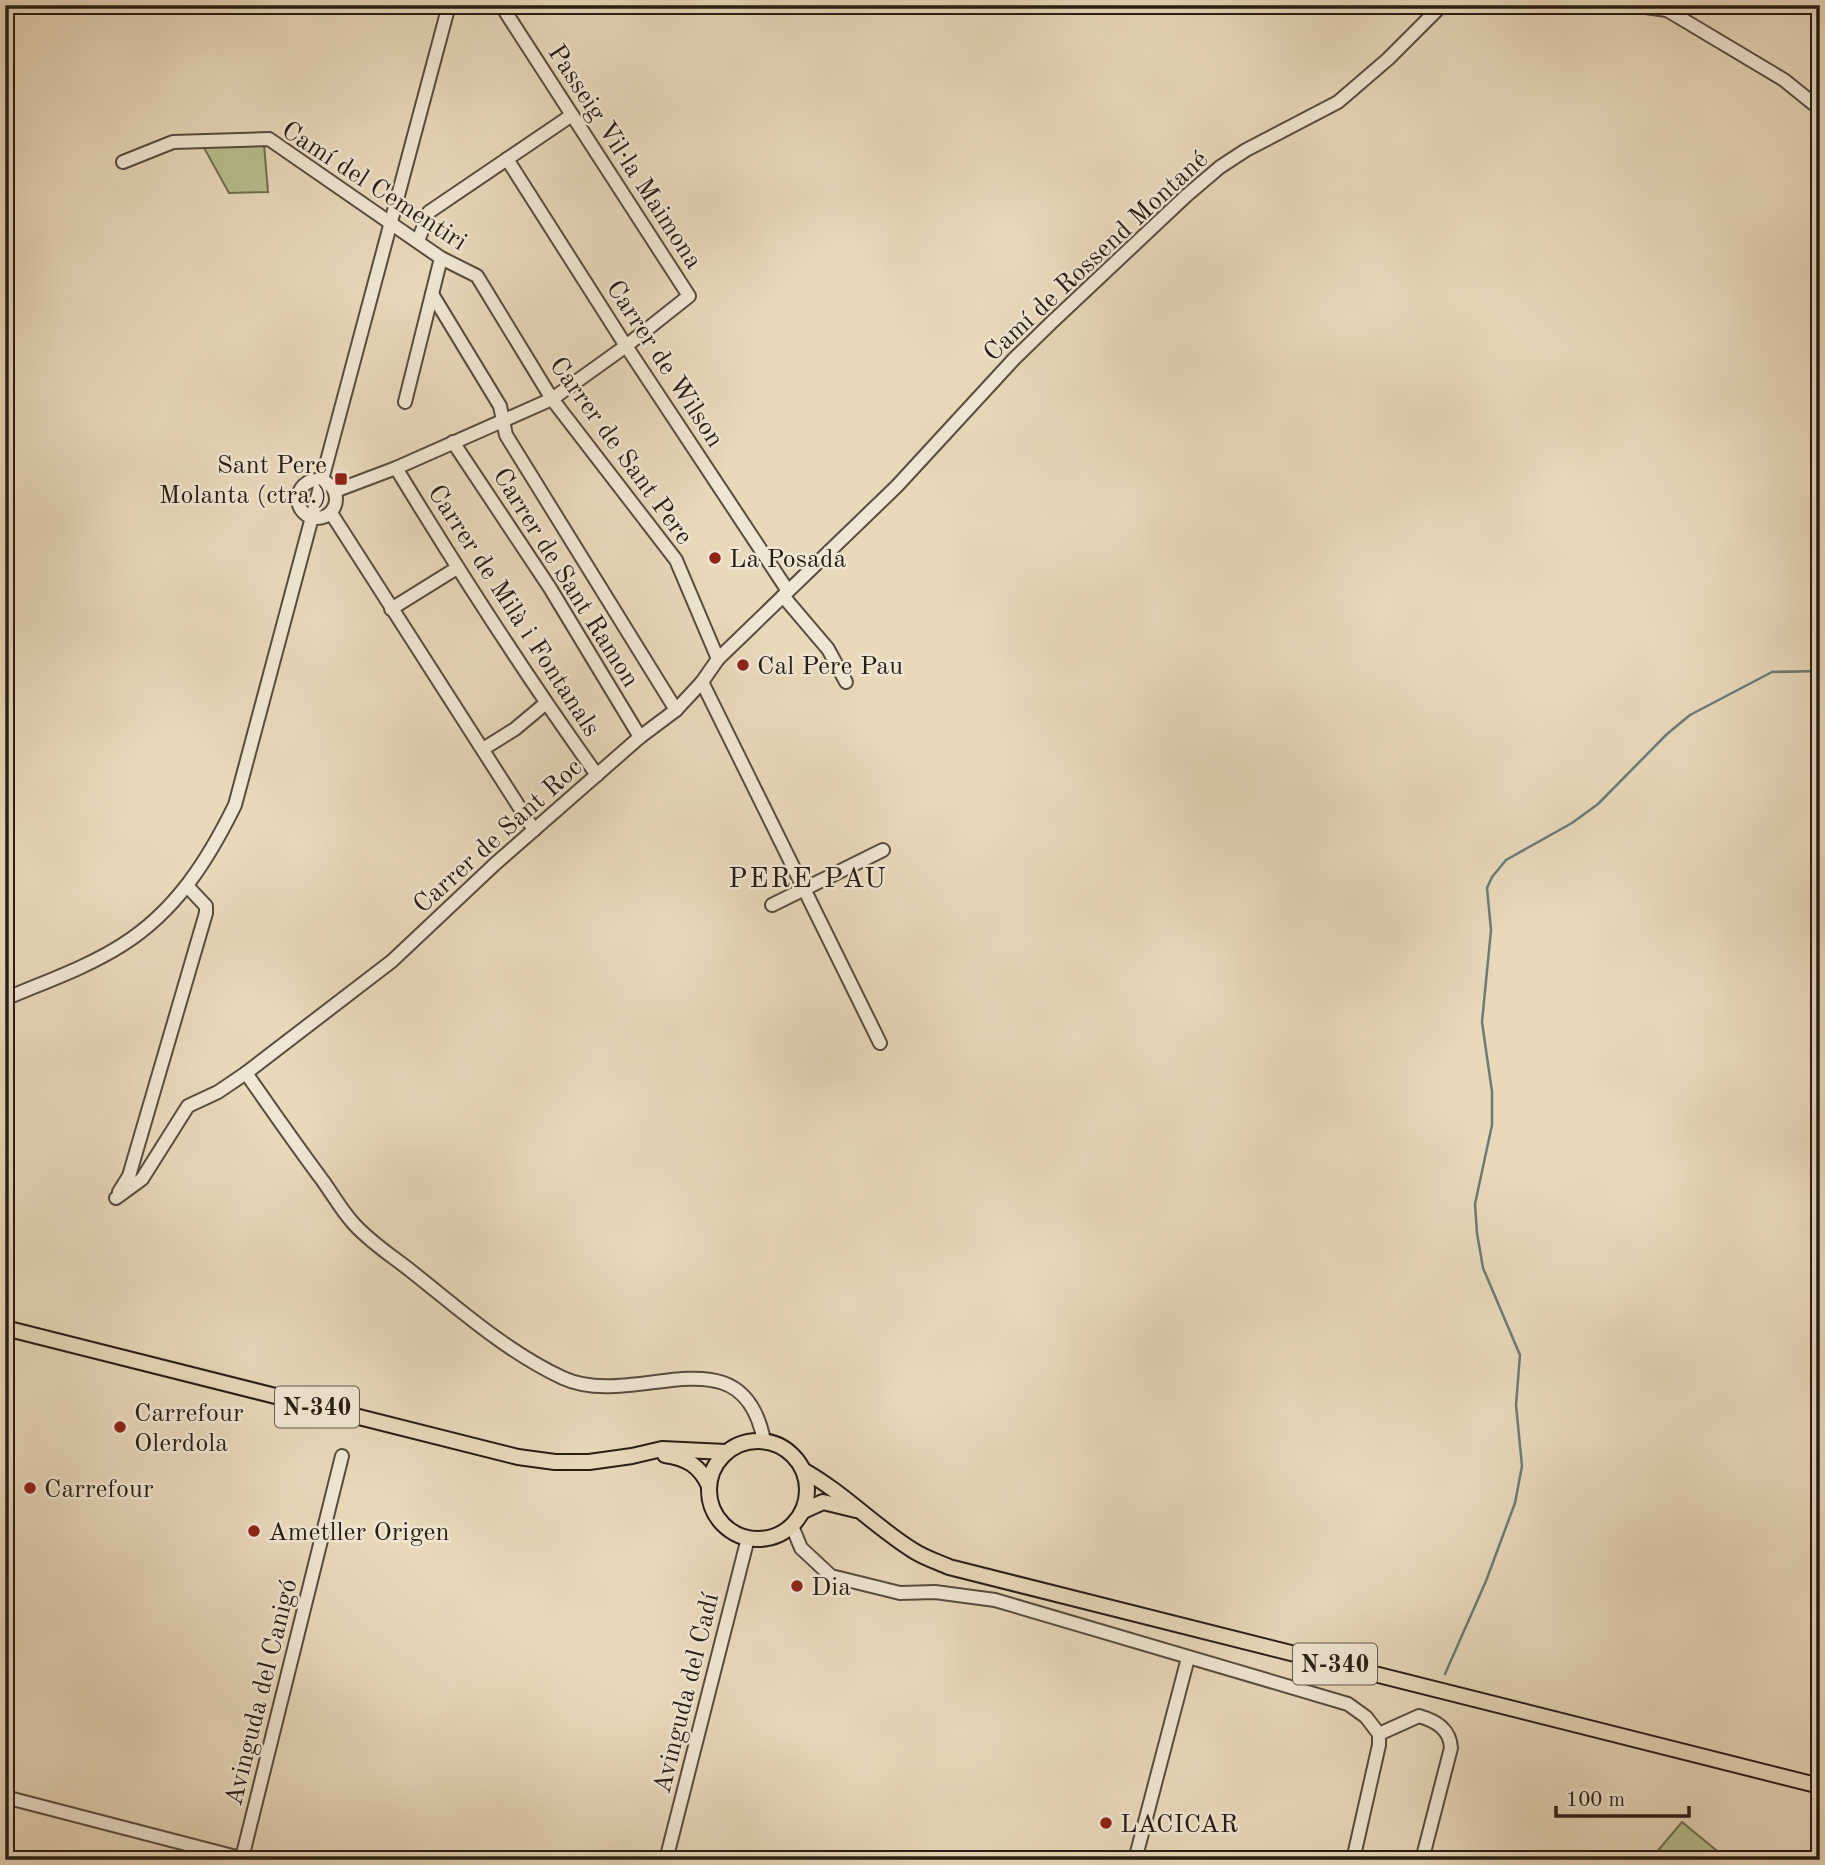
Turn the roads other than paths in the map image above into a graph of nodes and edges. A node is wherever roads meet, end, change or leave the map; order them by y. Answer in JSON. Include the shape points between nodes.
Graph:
{"nodes":[{"id":1,"x":449,"y":5,"type":"edge"},
{"id":2,"x":501,"y":5,"type":"edge"},
{"id":3,"x":1442,"y":5,"type":"edge"},
{"id":4,"x":1631,"y":5,"type":"edge"},
{"id":5,"x":1696,"y":5,"type":"edge"},
{"id":6,"x":1667,"y":10,"type":"junction"},
{"id":7,"x":1820,"y":109,"type":"edge"},
{"id":8,"x":572,"y":115,"type":"junction"},
{"id":9,"x":507,"y":159,"type":"junction"},
{"id":10,"x":123,"y":162,"type":"dead end"},
{"id":11,"x":390,"y":223,"type":"junction"},
{"id":12,"x":418,"y":241,"type":"junction"},
{"id":13,"x":441,"y":258,"type":"junction"},
{"id":14,"x":477,"y":276,"type":"joint"},
{"id":15,"x":432,"y":294,"type":"junction"},
{"id":16,"x":626,"y":346,"type":"junction"},
{"id":17,"x":552,"y":399,"type":"junction"},
{"id":18,"x":405,"y":402,"type":"dead end"},
{"id":19,"x":503,"y":419,"type":"junction"},
{"id":20,"x":453,"y":442,"type":"junction"},
{"id":21,"x":396,"y":468,"type":"junction"},
{"id":22,"x":322,"y":480,"type":"junction"},
{"id":23,"x":897,"y":486,"type":"joint"},
{"id":24,"x":335,"y":491,"type":"junction"},
{"id":25,"x":331,"y":513,"type":"junction"},
{"id":26,"x":312,"y":518,"type":"junction"},
{"id":27,"x":457,"y":568,"type":"junction"},
{"id":28,"x":786,"y":594,"type":"junction"},
{"id":29,"x":391,"y":609,"type":"junction"},
{"id":30,"x":718,"y":659,"type":"junction"},
{"id":31,"x":702,"y":682,"type":"junction"},
{"id":32,"x":846,"y":682,"type":"dead end"},
{"id":33,"x":546,"y":704,"type":"junction"},
{"id":34,"x":676,"y":710,"type":"junction"},
{"id":35,"x":640,"y":737,"type":"junction"},
{"id":36,"x":483,"y":749,"type":"junction"},
{"id":37,"x":597,"y":775,"type":"junction"},
{"id":38,"x":534,"y":830,"type":"junction"},
{"id":39,"x":883,"y":850,"type":"dead end"},
{"id":40,"x":187,"y":886,"type":"junction"},
{"id":41,"x":803,"y":889,"type":"junction"},
{"id":42,"x":772,"y":905,"type":"dead end"},
{"id":43,"x":5,"y":999,"type":"edge"},
{"id":44,"x":880,"y":1043,"type":"dead end"},
{"id":45,"x":246,"y":1073,"type":"junction"},
{"id":46,"x":5,"y":1328,"type":"edge"},
{"id":47,"x":764,"y":1441,"type":"junction"},
{"id":48,"x":726,"y":1452,"type":"junction"},
{"id":49,"x":342,"y":1456,"type":"dead end"},
{"id":50,"x":632,"y":1456,"type":"junction"},
{"id":51,"x":803,"y":1470,"type":"junction"},
{"id":52,"x":709,"y":1486,"type":"junction"},
{"id":53,"x":803,"y":1511,"type":"junction"},
{"id":54,"x":864,"y":1513,"type":"junction"},
{"id":55,"x":792,"y":1526,"type":"junction"},
{"id":56,"x":748,"y":1538,"type":"junction"},
{"id":57,"x":1188,"y":1658,"type":"junction"},
{"id":58,"x":1379,"y":1734,"type":"junction"},
{"id":59,"x":1820,"y":1786,"type":"edge"},
{"id":60,"x":5,"y":1797,"type":"edge"},
{"id":61,"x":245,"y":1859,"type":"edge"},
{"id":62,"x":666,"y":1860,"type":"edge"},
{"id":63,"x":1135,"y":1860,"type":"edge"},
{"id":64,"x":1353,"y":1860,"type":"edge"},
{"id":65,"x":1422,"y":1860,"type":"edge"}],
"edges":[{"from":1,"to":11,"type":"street"},
{"from":2,"to":8,"type":"street","name":"Passeig Vil·la Maimona"},
{"from":3,"to":23,"type":"street","name":"Camí de Rossend Montané","via":[[1338,102],[1246,150],[1186,196],[1014,359]]},
{"from":4,"to":6,"type":"street"},
{"from":5,"to":6,"type":"street"},
{"from":6,"to":7,"type":"street","via":[[1784,80]]},
{"from":8,"to":9,"type":"street"},
{"from":8,"to":16,"type":"street","name":"Passeig Vil·la Maimona","via":[[689,296]]},
{"from":9,"to":12,"type":"street","via":[[429,212]]},
{"from":9,"to":16,"type":"street","name":"Carrer de Wilson"},
{"from":10,"to":11,"type":"street","name":"Camí del Cementiri","via":[[173,142],[269,139]]},
{"from":11,"to":12,"type":"street","name":"Camí del Cementiri"},
{"from":11,"to":22,"type":"street"},
{"from":12,"to":13,"type":"street","name":"Camí del Cementiri"},
{"from":13,"to":14,"type":"street","name":"Camí del Cementiri"},
{"from":13,"to":15,"type":"street"},
{"from":14,"to":17,"type":"street","name":"Carrer de Sant Pere"},
{"from":15,"to":18,"type":"street"},
{"from":15,"to":19,"type":"street","via":[[500,406]]},
{"from":16,"to":17,"type":"street"},
{"from":16,"to":28,"type":"street","name":"Carrer de Wilson"},
{"from":17,"to":19,"type":"street"},
{"from":17,"to":30,"type":"street","name":"Carrer de Sant Pere","via":[[676,560]]},
{"from":19,"to":20,"type":"street"},
{"from":19,"to":34,"type":"street","via":[[506,435]]},
{"from":20,"to":21,"type":"street"},
{"from":20,"to":35,"type":"street","name":"Carrer de Sant Ramon","via":[[550,588]]},
{"from":21,"to":24,"type":"street"},
{"from":21,"to":27,"type":"street","name":"Carrer de Milà i Fontanals"},
{"from":22,"to":24,"type":"street"},
{"from":22,"to":26,"type":"street"},
{"from":22,"to":26,"type":"street","via":[[309,481],[299,491],[298,504]]},
{"from":23,"to":28,"type":"street","name":"Carrer de Sant Roc"},
{"from":24,"to":25,"type":"street","via":[[337,503]]},
{"from":25,"to":26,"type":"street"},
{"from":25,"to":29,"type":"street"},
{"from":26,"to":40,"type":"street","via":[[235,804]]},
{"from":27,"to":29,"type":"street"},
{"from":27,"to":33,"type":"street","name":"Carrer de Milà i Fontanals"},
{"from":28,"to":30,"type":"street","name":"Carrer de Sant Roc"},
{"from":28,"to":32,"type":"street","name":"Carrer de Wilson","via":[[828,649]]},
{"from":29,"to":36,"type":"street"},
{"from":30,"to":31,"type":"street","name":"Carrer de Sant Roc"},
{"from":31,"to":34,"type":"street","name":"Carrer de Sant Roc"},
{"from":31,"to":41,"type":"street"},
{"from":33,"to":36,"type":"street"},
{"from":33,"to":37,"type":"street","name":"Carrer de Milà i Fontanals"},
{"from":34,"to":35,"type":"street","name":"Carrer de Sant Roc"},
{"from":35,"to":37,"type":"street","name":"Carrer de Sant Roc"},
{"from":36,"to":38,"type":"street"},
{"from":37,"to":38,"type":"street","name":"Carrer de Sant Roc"},
{"from":38,"to":45,"type":"street","name":"Carrer de Sant Roc","via":[[392,961]]},
{"from":39,"to":41,"type":"street"},
{"from":40,"to":43,"type":"street","via":[[123,944]]},
{"from":40,"to":45,"type":"street","name":"Carrer de Sant Roc","via":[[202,901],[206,913],[129,1176],[116,1198],[142,1180],[188,1106]]},
{"from":41,"to":42,"type":"street"},
{"from":41,"to":44,"type":"street"},
{"from":45,"to":47,"type":"street","via":[[354,1224],[533,1364],[595,1387],[681,1378],[719,1380],[745,1397],[760,1419]]},
{"from":46,"to":50,"type":"main road","number":"N-340","via":[[518,1457],[572,1463]]},
{"from":47,"to":48,"type":"main road","number":"N-340","via":[[751,1441]]},
{"from":47,"to":51,"type":"main road","number":"N-340","via":[[780,1446]]},
{"from":48,"to":50,"type":"main road","number":"N-340","via":[[662,1449]]},
{"from":48,"to":52,"type":"main road","via":[[717,1462]]},
{"from":49,"to":61,"type":"street","name":"Avinguda del Canigó"},
{"from":50,"to":52,"type":"main road","number":"N-340","via":[[681,1458],[698,1468]]},
{"from":51,"to":53,"type":"main road","via":[[807,1497]]},
{"from":51,"to":54,"type":"main road","number":"N-340"},
{"from":52,"to":56,"type":"main road","number":"N-340","via":[[712,1507],[723,1525]]},
{"from":53,"to":54,"type":"main road","number":"N-340","via":[[823,1502]]},
{"from":53,"to":55,"type":"main road"},
{"from":54,"to":59,"type":"main road","number":"N-340","via":[[916,1553],[949,1567]]},
{"from":55,"to":56,"type":"main road","via":[[779,1535]]},
{"from":55,"to":57,"type":"street","via":[[801,1548],[831,1576],[900,1593],[936,1592],[995,1600]]},
{"from":56,"to":62,"type":"street","name":"Avinguda del Cadí"},
{"from":57,"to":58,"type":"street","via":[[1348,1704]]},
{"from":57,"to":63,"type":"street"},
{"from":58,"to":64,"type":"street"},
{"from":58,"to":65,"type":"street","via":[[1419,1716],[1440,1725],[1451,1740]]},
{"from":60,"to":61,"type":"street"}]}
